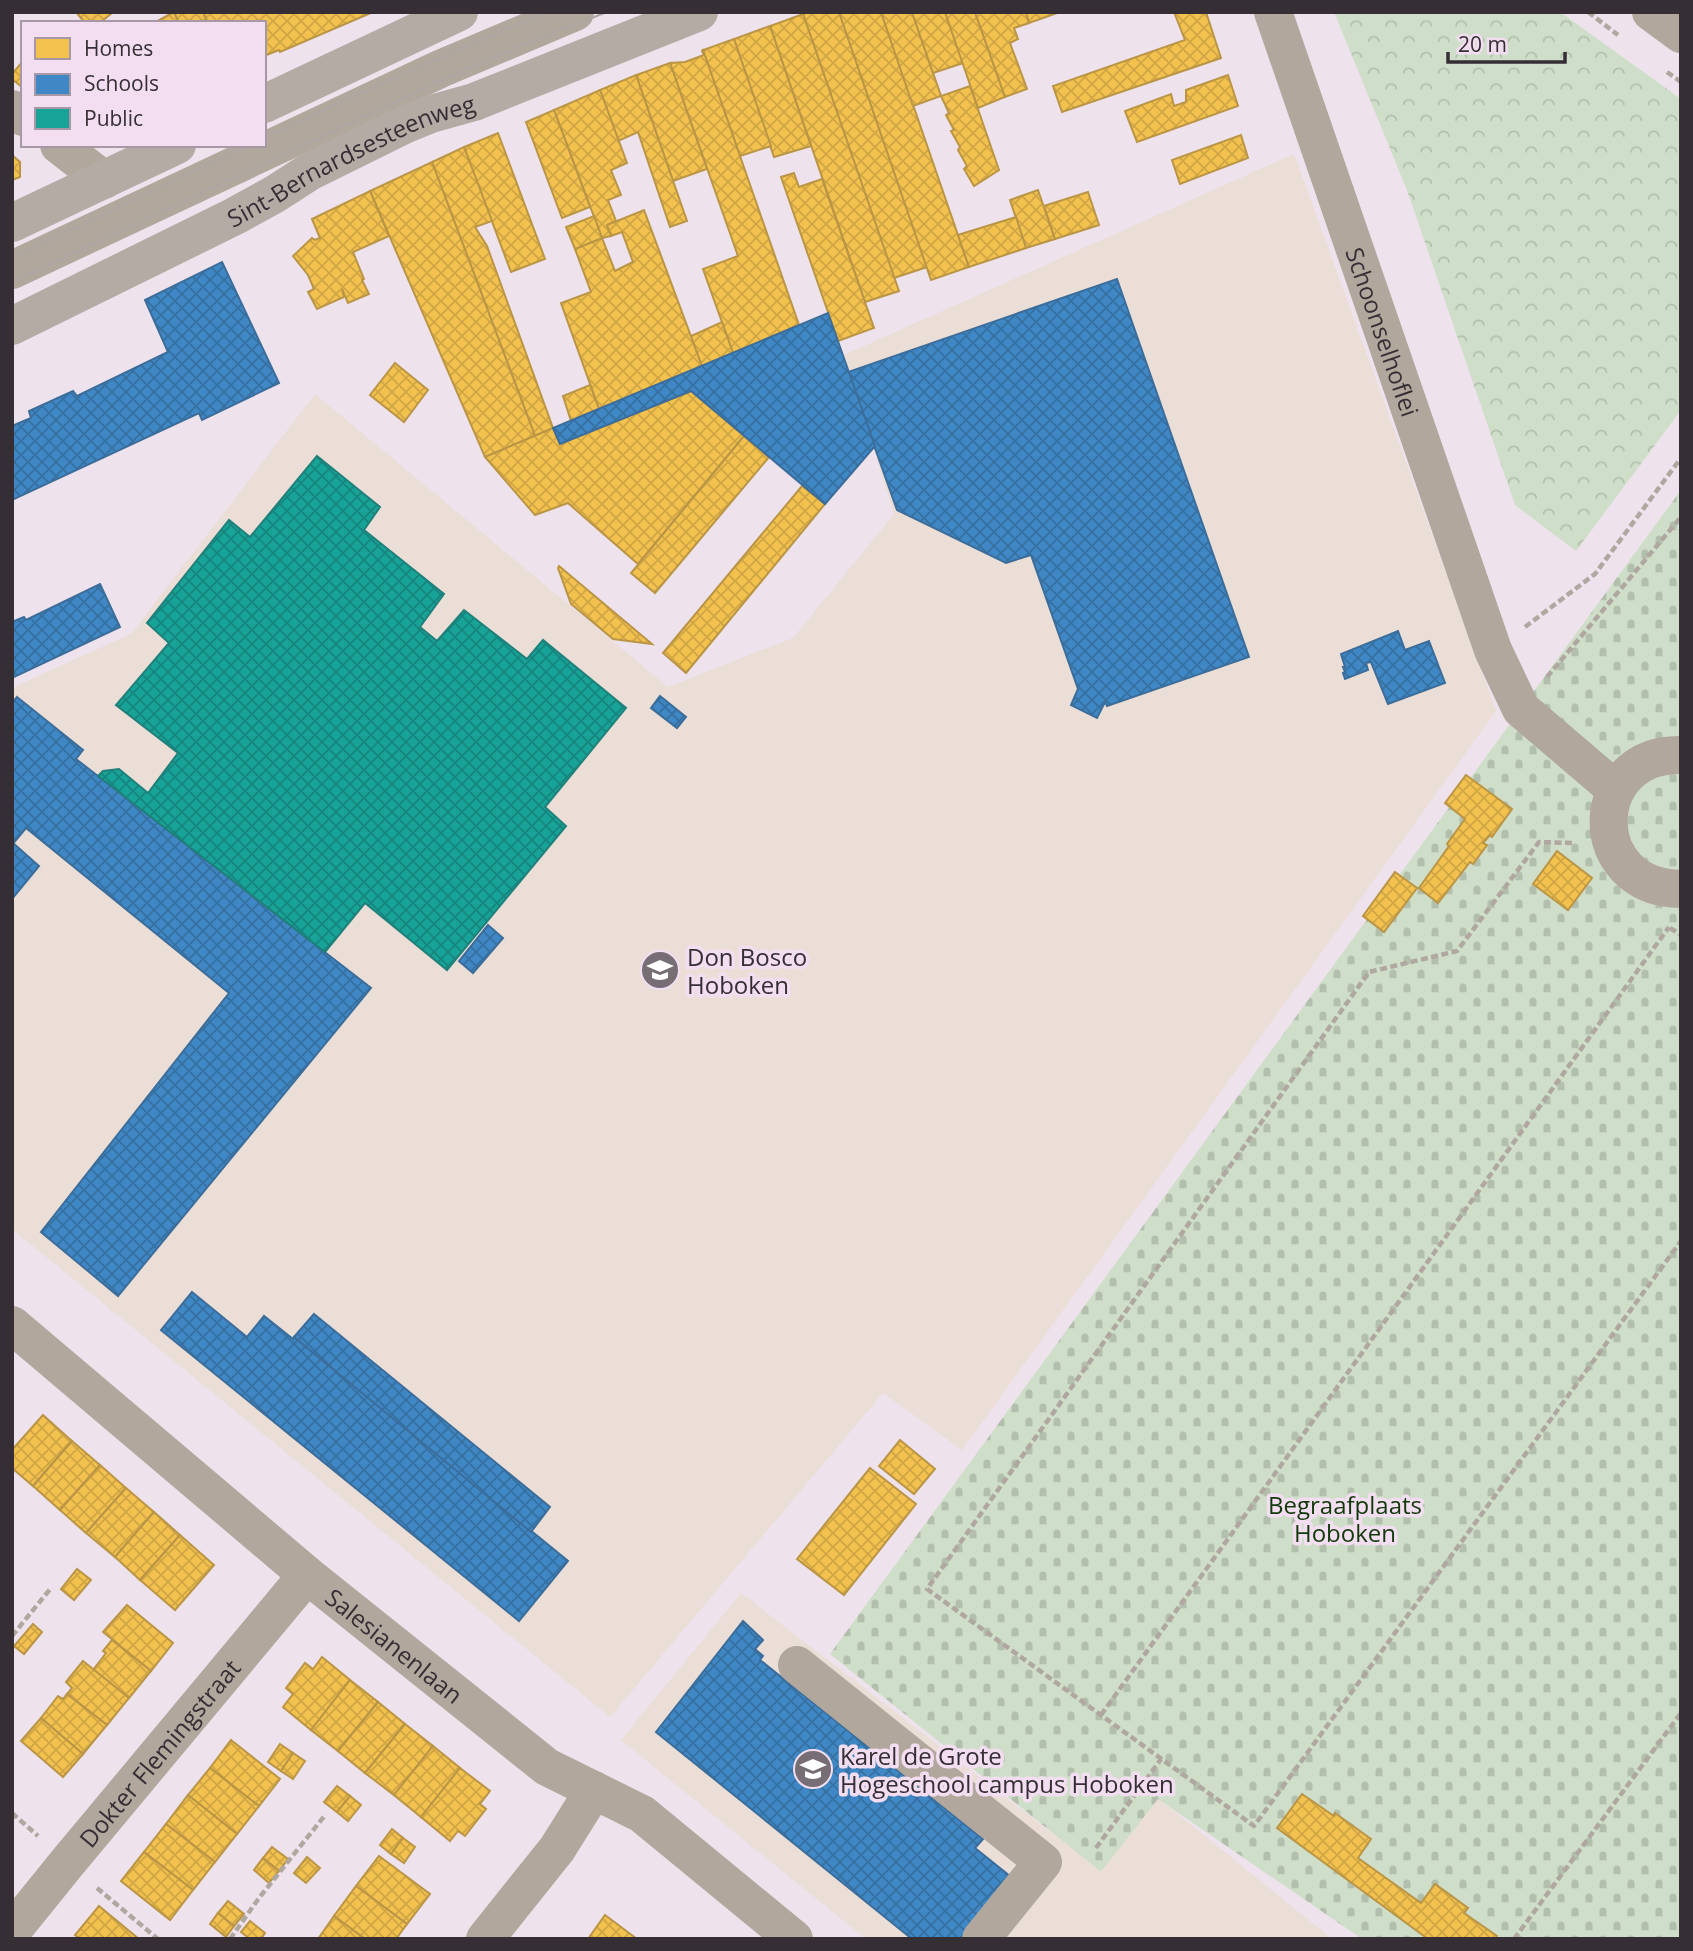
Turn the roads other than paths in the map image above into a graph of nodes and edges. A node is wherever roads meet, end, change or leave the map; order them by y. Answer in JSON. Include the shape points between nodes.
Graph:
{"nodes":[{"id":1,"x":459,"y":12,"type":"edge"},
{"id":2,"x":575,"y":12,"type":"edge"},
{"id":3,"x":699,"y":12,"type":"edge"},
{"id":4,"x":1273,"y":12,"type":"edge"},
{"id":5,"x":1651,"y":12,"type":"edge"},
{"id":6,"x":1681,"y":34,"type":"edge"},
{"id":7,"x":266,"y":103,"type":"edge"},
{"id":8,"x":62,"y":147,"type":"edge"},
{"id":9,"x":173,"y":147,"type":"edge"},
{"id":10,"x":104,"y":180,"type":"junction"},
{"id":11,"x":12,"y":223,"type":"edge"},
{"id":12,"x":12,"y":270,"type":"edge"},
{"id":13,"x":12,"y":326,"type":"edge"},
{"id":14,"x":1681,"y":755,"type":"edge"},
{"id":15,"x":1616,"y":790,"type":"junction"},
{"id":16,"x":1681,"y":889,"type":"edge"},
{"id":17,"x":16,"y":1337,"type":"edge"},
{"id":18,"x":307,"y":1575,"type":"junction"},
{"id":19,"x":797,"y":1665,"type":"dead end"},
{"id":20,"x":594,"y":1790,"type":"junction"},
{"id":21,"x":12,"y":1931,"type":"edge"},
{"id":22,"x":485,"y":1939,"type":"edge"},
{"id":23,"x":794,"y":1939,"type":"edge"},
{"id":24,"x":981,"y":1939,"type":"edge"}],
"edges":[{"from":1,"to":7,"type":"main road"},
{"from":2,"to":12,"type":"street","via":[[440,69]]},
{"from":3,"to":13,"type":"main road","name":"Sint-Bernardsesteenweg","via":[[474,102],[404,125],[309,172],[224,222]]},
{"from":4,"to":15,"type":"street","name":"Schoonselhoflei","via":[[1493,650],[1521,709]]},
{"from":5,"to":6,"type":"street"},
{"from":8,"to":10,"type":"street"},
{"from":9,"to":10,"type":"main road"},
{"from":10,"to":11,"type":"main road"},
{"from":14,"to":15,"type":"street","via":[[1646,761]]},
{"from":15,"to":16,"type":"street","via":[[1608,825],[1619,860],[1647,883]]},
{"from":17,"to":18,"type":"street","name":"Salesianenlaan"},
{"from":18,"to":20,"type":"street","name":"Salesianenlaan","via":[[547,1767]]},
{"from":18,"to":21,"type":"street","name":"Dokter Flemingstraat"},
{"from":19,"to":24,"type":"street","via":[[1042,1862]]},
{"from":20,"to":22,"type":"street","via":[[558,1849]]},
{"from":20,"to":23,"type":"street","name":"Salesianenlaan","via":[[642,1814]]}]}
